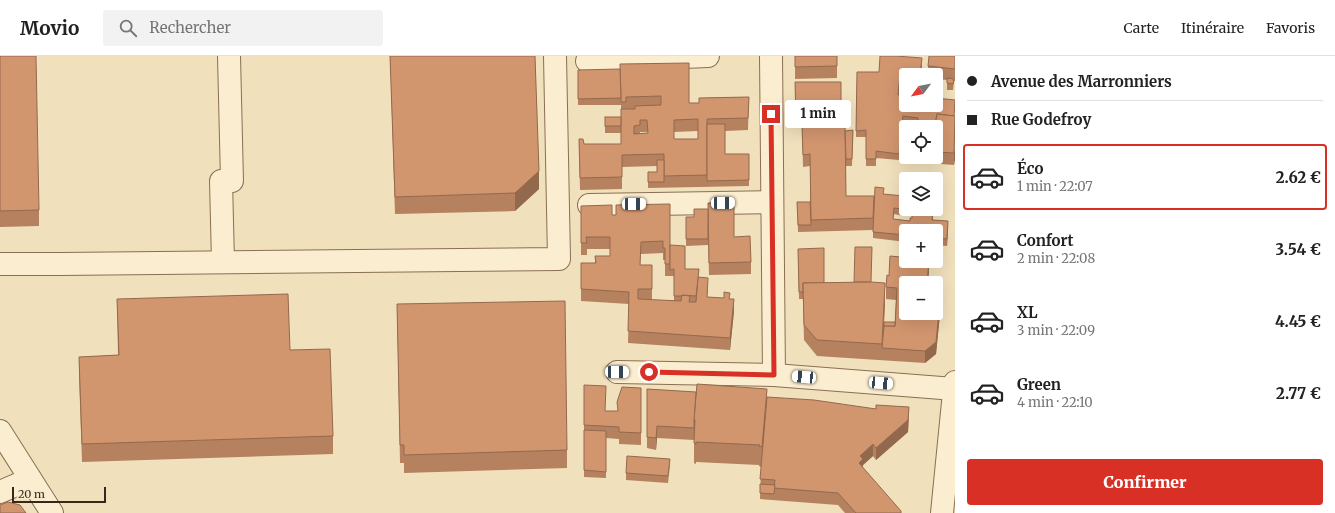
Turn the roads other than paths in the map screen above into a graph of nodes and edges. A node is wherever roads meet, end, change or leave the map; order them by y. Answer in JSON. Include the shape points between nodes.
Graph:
{"nodes":[{"id":1,"x":229,"y":56,"type":"edge"},
{"id":2,"x":555,"y":56,"type":"edge"},
{"id":3,"x":708,"y":56,"type":"edge"},
{"id":4,"x":771,"y":56,"type":"edge"},
{"id":5,"x":587,"y":61,"type":"dead end"},
{"id":6,"x":772,"y":202,"type":"junction"},
{"id":7,"x":589,"y":205,"type":"edge"},
{"id":8,"x":223,"y":262,"type":"junction"},
{"id":9,"x":0,"y":264,"type":"edge"},
{"id":10,"x":617,"y":372,"type":"dead end"},
{"id":11,"x":774,"y":375,"type":"junction"},
{"id":12,"x":955,"y":387,"type":"edge"},
{"id":13,"x":0,"y":431,"type":"edge"},
{"id":14,"x":30,"y":479,"type":"junction"},
{"id":15,"x":0,"y":492,"type":"edge"},
{"id":16,"x":52,"y":513,"type":"edge"},
{"id":17,"x":942,"y":513,"type":"edge"}],
"edges":[{"from":1,"to":8,"type":"street"},
{"from":2,"to":8,"type":"street","via":[[559,259]]},
{"from":3,"to":5,"type":"street"},
{"from":4,"to":6,"type":"street"},
{"from":6,"to":7,"type":"street"},
{"from":6,"to":11,"type":"street"},
{"from":8,"to":9,"type":"street"},
{"from":10,"to":11,"type":"street"},
{"from":11,"to":12,"type":"street"},
{"from":12,"to":17,"type":"street"},
{"from":13,"to":14,"type":"street"},
{"from":14,"to":15,"type":"street"},
{"from":14,"to":16,"type":"street"}]}
